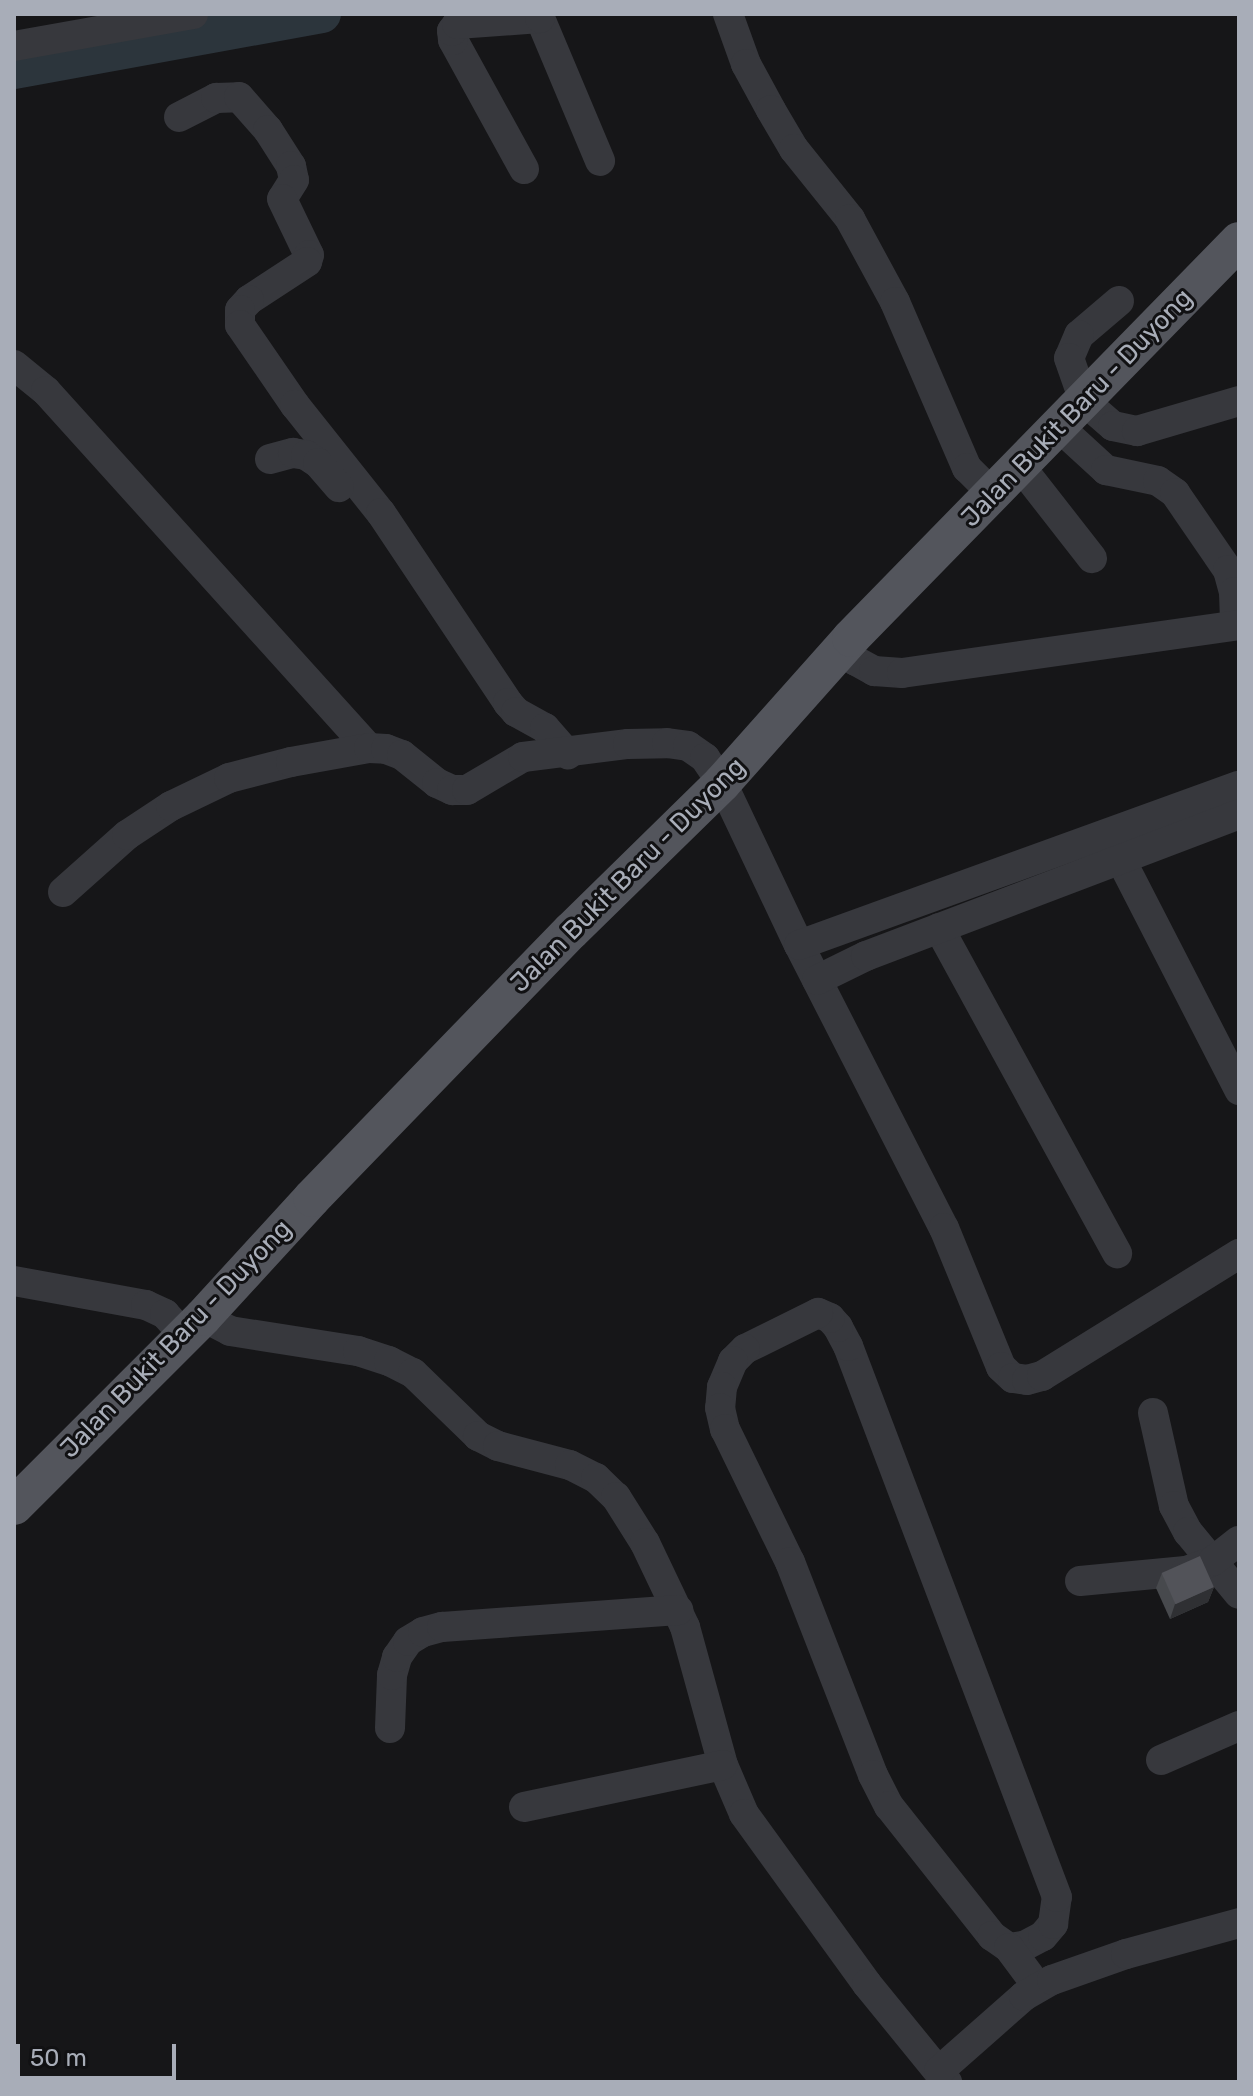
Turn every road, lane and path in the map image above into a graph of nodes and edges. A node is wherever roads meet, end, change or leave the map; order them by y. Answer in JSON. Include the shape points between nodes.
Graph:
{"nodes":[{"id":1,"x":193,"y":14,"type":"edge"},
{"id":2,"x":728,"y":14,"type":"edge"},
{"id":3,"x":540,"y":16,"type":"edge"},
{"id":4,"x":14,"y":46,"type":"edge"},
{"id":5,"x":179,"y":117,"type":"dead end"},
{"id":6,"x":600,"y":161,"type":"dead end"},
{"id":7,"x":524,"y":169,"type":"dead end"},
{"id":8,"x":1239,"y":241,"type":"edge"},
{"id":9,"x":1119,"y":301,"type":"dead end"},
{"id":10,"x":14,"y":365,"type":"edge"},
{"id":11,"x":1239,"y":401,"type":"edge"},
{"id":12,"x":1071,"y":414,"type":"junction"},
{"id":13,"x":270,"y":459,"type":"dead end"},
{"id":14,"x":1020,"y":466,"type":"junction"},
{"id":15,"x":993,"y":494,"type":"junction"},
{"id":16,"x":1092,"y":558,"type":"dead end"},
{"id":17,"x":1237,"y":625,"type":"edge"},
{"id":18,"x":842,"y":647,"type":"junction"},
{"id":19,"x":369,"y":748,"type":"junction"},
{"id":20,"x":568,"y":754,"type":"junction"},
{"id":21,"x":538,"y":755,"type":"junction"},
{"id":22,"x":722,"y":783,"type":"junction"},
{"id":23,"x":1239,"y":786,"type":"edge"},
{"id":24,"x":1239,"y":814,"type":"edge"},
{"id":25,"x":1120,"y":858,"type":"junction"},
{"id":26,"x":63,"y":892,"type":"dead end"},
{"id":27,"x":939,"y":928,"type":"junction"},
{"id":28,"x":799,"y":945,"type":"junction"},
{"id":29,"x":817,"y":980,"type":"junction"},
{"id":30,"x":1239,"y":1090,"type":"edge"},
{"id":31,"x":1117,"y":1253,"type":"dead end"},
{"id":32,"x":1239,"y":1254,"type":"edge"},
{"id":33,"x":14,"y":1281,"type":"edge"},
{"id":34,"x":194,"y":1326,"type":"junction"},
{"id":35,"x":1153,"y":1413,"type":"dead end"},
{"id":36,"x":14,"y":1506,"type":"edge"},
{"id":37,"x":1239,"y":1541,"type":"edge"},
{"id":38,"x":1213,"y":1561,"type":"junction"},
{"id":39,"x":1080,"y":1581,"type":"dead end"},
{"id":40,"x":1239,"y":1594,"type":"edge"},
{"id":41,"x":678,"y":1610,"type":"junction"},
{"id":42,"x":1239,"y":1726,"type":"edge"},
{"id":43,"x":390,"y":1728,"type":"dead end"},
{"id":44,"x":1161,"y":1760,"type":"dead end"},
{"id":45,"x":723,"y":1765,"type":"junction"},
{"id":46,"x":524,"y":1807,"type":"dead end"},
{"id":47,"x":1057,"y":1897,"type":"junction"},
{"id":48,"x":1239,"y":1923,"type":"edge"},
{"id":49,"x":1009,"y":1948,"type":"junction"},
{"id":50,"x":1067,"y":1973,"type":"junction"},
{"id":51,"x":1038,"y":1987,"type":"junction"},
{"id":52,"x":943,"y":2077,"type":"edge"}],
"edges":[{"from":1,"to":4,"type":"street"},
{"from":2,"to":15,"type":"street","via":[[746,64],[771,110],[794,149],[850,219],[895,302],[967,468]]},
{"from":3,"to":6,"type":"street"},
{"from":3,"to":7,"type":"street","via":[[457,24],[452,31]]},
{"from":5,"to":20,"type":"street","via":[[216,98],[239,97],[291,166],[294,180],[282,199],[309,255],[307,262],[249,300],[240,310],[240,325],[381,513],[508,703],[545,728]]},
{"from":8,"to":12,"type":"main road","name":"Jalan Bukit Baru - Duyong"},
{"from":9,"to":12,"type":"street","via":[[1079,335],[1069,358]]},
{"from":10,"to":19,"type":"street","via":[[46,391]]},
{"from":11,"to":12,"type":"street","via":[[1137,431]]},
{"from":12,"to":14,"type":"main road","name":"Jalan Bukit Baru - Duyong"},
{"from":12,"to":17,"type":"street","via":[[1106,470],[1158,481],[1175,493],[1228,570]]},
{"from":13,"to":21,"type":"street","via":[[306,455],[332,477],[413,584],[513,732]]},
{"from":14,"to":15,"type":"main road","name":"Jalan Bukit Baru - Duyong"},
{"from":14,"to":16,"type":"street"},
{"from":15,"to":18,"type":"main road","name":"Jalan Bukit Baru - Duyong"},
{"from":17,"to":18,"type":"street","via":[[902,673],[874,671]]},
{"from":18,"to":22,"type":"main road","name":"Jalan Bukit Baru - Duyong"},
{"from":19,"to":21,"type":"street","via":[[402,755],[452,790],[467,790],[508,764]]},
{"from":19,"to":26,"type":"street","via":[[244,774],[194,795],[127,835]]},
{"from":20,"to":21,"type":"street"},
{"from":20,"to":22,"type":"street","via":[[628,744],[688,746],[705,758]]},
{"from":22,"to":28,"type":"street"},
{"from":22,"to":34,"type":"main road","name":"Jalan Bukit Baru - Duyong","via":[[507,998]]},
{"from":23,"to":28,"type":"street"},
{"from":24,"to":25,"type":"street"},
{"from":25,"to":27,"type":"street"},
{"from":25,"to":30,"type":"street"},
{"from":27,"to":29,"type":"street"},
{"from":27,"to":31,"type":"street"},
{"from":28,"to":29,"type":"street"},
{"from":29,"to":32,"type":"street","via":[[944,1228],[991,1348],[1013,1378],[1042,1376]]},
{"from":33,"to":34,"type":"street","via":[[146,1305]]},
{"from":34,"to":36,"type":"main road","name":"Jalan Bukit Baru - Duyong"},
{"from":34,"to":41,"type":"street","via":[[358,1351],[389,1361],[413,1373],[478,1436],[596,1478],[623,1508]]},
{"from":35,"to":38,"type":"street","via":[[1174,1506]]},
{"from":37,"to":38,"type":"street"},
{"from":38,"to":39,"type":"street","via":[[1155,1575]]},
{"from":38,"to":40,"type":"street"},
{"from":41,"to":43,"type":"street","via":[[456,1625],[423,1632],[397,1657]]},
{"from":41,"to":45,"type":"street"},
{"from":42,"to":44,"type":"street"},
{"from":45,"to":46,"type":"street"},
{"from":45,"to":52,"type":"street","via":[[758,1837]]},
{"from":47,"to":49,"type":"street","via":[[1053,1924],[1043,1936]]},
{"from":47,"to":49,"type":"street","via":[[848,1346],[830,1318],[818,1313],[802,1319],[745,1349],[733,1361],[722,1387],[725,1429],[790,1562],[889,1806],[992,1936]]},
{"from":47,"to":50,"type":"street"},
{"from":48,"to":50,"type":"street"},
{"from":49,"to":51,"type":"street"},
{"from":50,"to":51,"type":"street"},
{"from":51,"to":52,"type":"street"}]}
